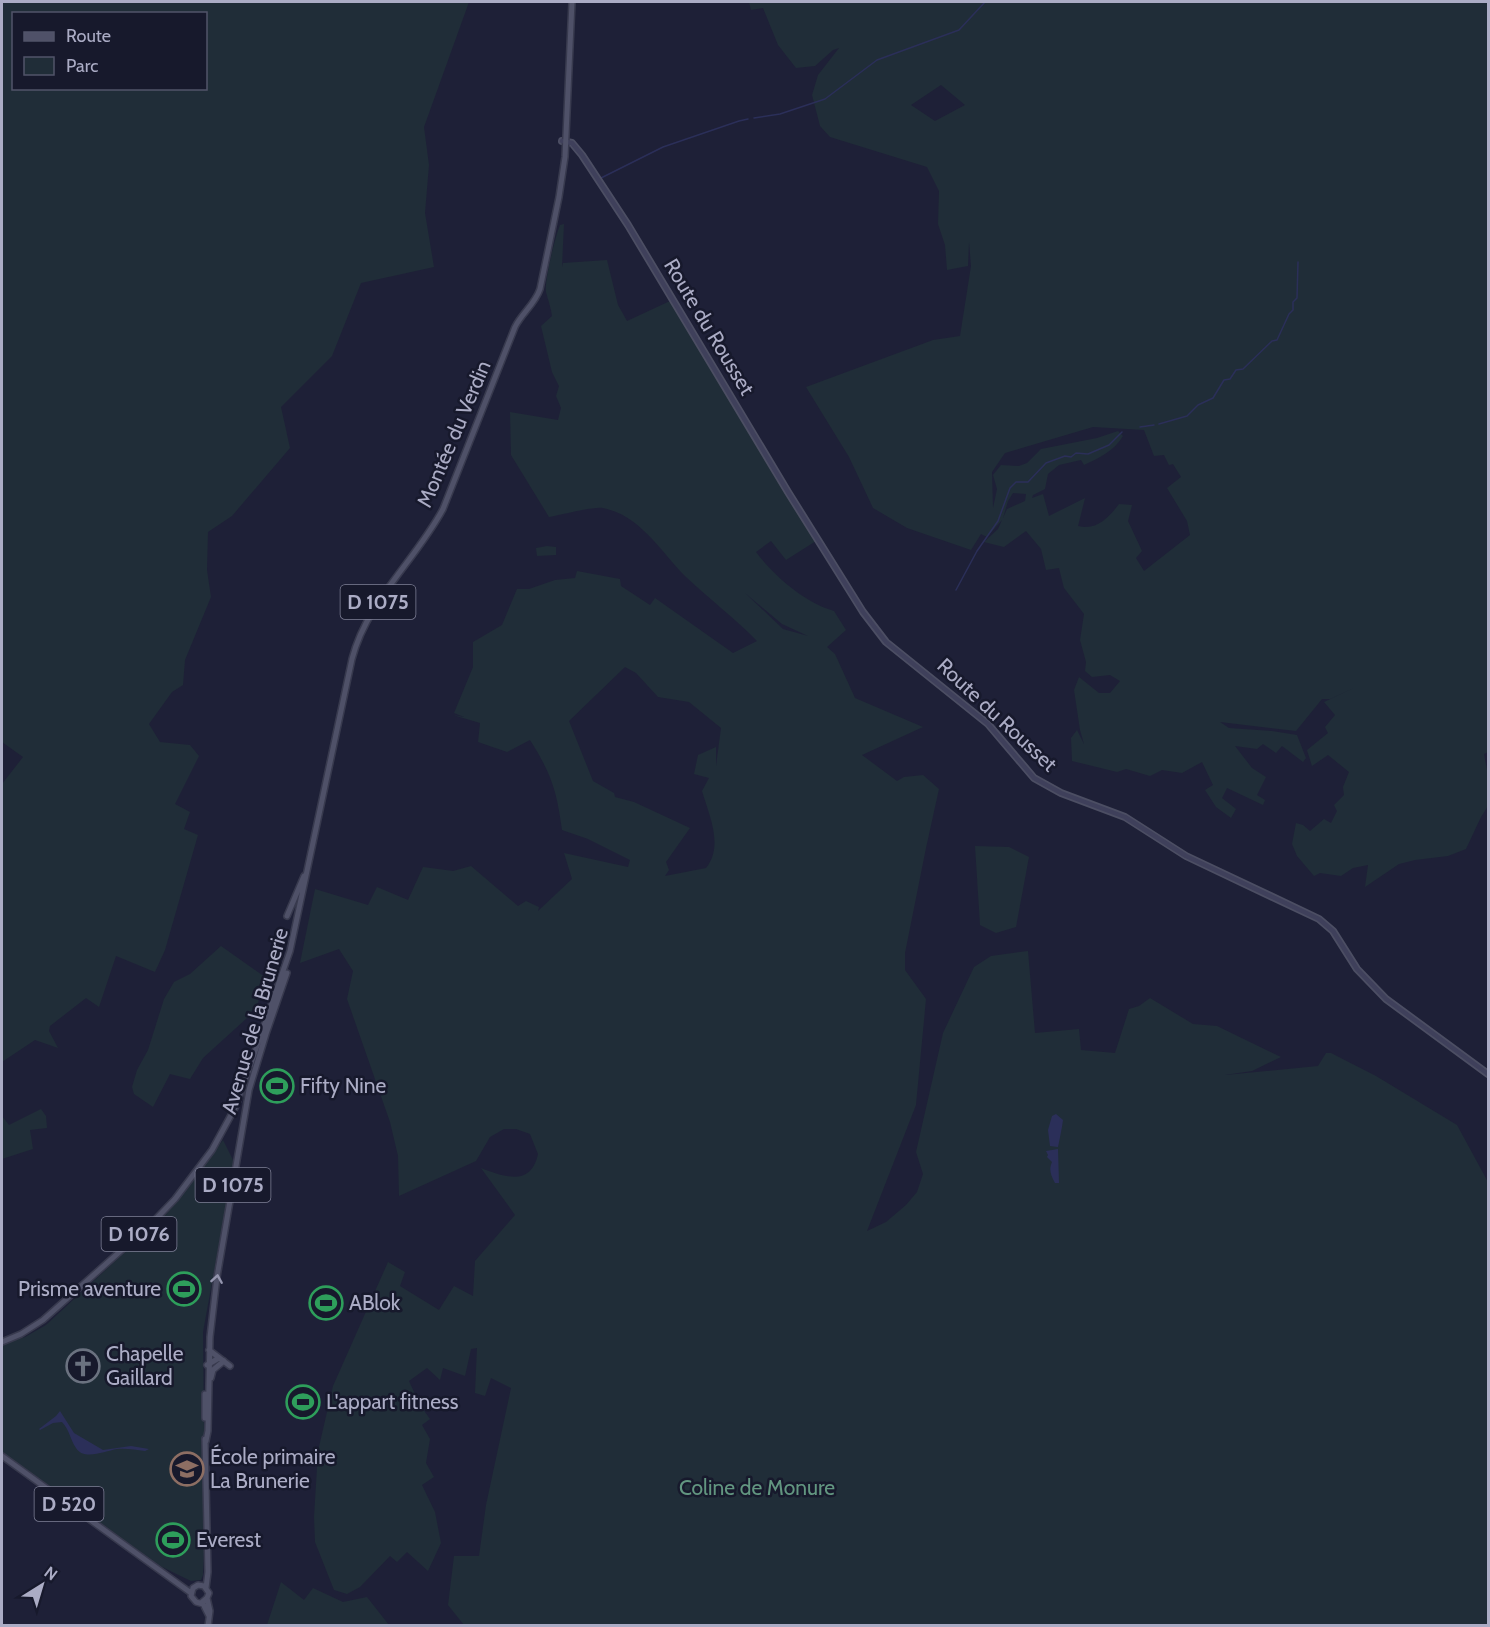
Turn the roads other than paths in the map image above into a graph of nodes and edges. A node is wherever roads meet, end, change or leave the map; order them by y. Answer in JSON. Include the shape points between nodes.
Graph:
{"nodes":[{"id":1,"x":572,"y":2,"type":"edge"},
{"id":2,"x":564,"y":144,"type":"junction"},
{"id":3,"x":318,"y":825,"type":"junction"},
{"id":4,"x":308,"y":867,"type":"junction"},
{"id":5,"x":287,"y":916,"type":"dead end"},
{"id":6,"x":266,"y":1034,"type":"junction"},
{"id":7,"x":1488,"y":1074,"type":"edge"},
{"id":8,"x":240,"y":1093,"type":"junction"},
{"id":9,"x":2,"y":1342,"type":"edge"},
{"id":10,"x":209,"y":1350,"type":"junction"},
{"id":11,"x":221,"y":1359,"type":"junction"},
{"id":12,"x":207,"y":1365,"type":"junction"},
{"id":13,"x":230,"y":1366,"type":"dead end"},
{"id":14,"x":209,"y":1406,"type":"junction"},
{"id":15,"x":206,"y":1441,"type":"junction"},
{"id":16,"x":2,"y":1456,"type":"edge"},
{"id":17,"x":170,"y":1577,"type":"junction"},
{"id":18,"x":201,"y":1586,"type":"junction"},
{"id":19,"x":191,"y":1593,"type":"junction"},
{"id":20,"x":207,"y":1598,"type":"junction"},
{"id":21,"x":201,"y":1603,"type":"junction"},
{"id":22,"x":209,"y":1616,"type":"junction"},
{"id":23,"x":208,"y":1626,"type":"edge"}],
"edges":[{"from":1,"to":2,"type":"main road","number":"D 1075"},
{"from":2,"to":3,"type":"main road","name":"Montée du Verdin","number":"D 1075","via":[[561,185],[540,289],[520,317],[446,502],[360,633]]},
{"from":2,"to":7,"type":"main road","name":"Route du Rousset","via":[[586,159],[835,573],[886,642],[987,724],[1034,778],[1061,793],[1125,817],[1186,856],[1319,919],[1333,931],[1357,969],[1380,994]]},
{"from":3,"to":4,"type":"main road","number":"D 1075"},
{"from":3,"to":6,"type":"main road","name":"Avenue de la Brunerie","number":"D 1075","via":[[295,946]]},
{"from":4,"to":5,"type":"main road"},
{"from":4,"to":8,"type":"main road","number":"D 1075","via":[[284,971]]},
{"from":6,"to":8,"type":"main road","number":"D 1075"},
{"from":10,"to":6,"type":"main road","name":"Avenue de la Brunerie","number":"D 1075","one_way":true,"via":[[217,1277],[249,1090]]},
{"from":8,"to":9,"type":"main road","number":"D 1076","via":[[212,1150],[161,1213],[43,1320]]},
{"from":10,"to":11,"type":"main road"},
{"from":10,"to":12,"type":"main road","name":"Avenue de la Brunerie","number":"D 1075"},
{"from":11,"to":12,"type":"main road"},
{"from":11,"to":13,"type":"main road"},
{"from":11,"to":14,"type":"main road","via":[[212,1373]]},
{"from":12,"to":14,"type":"main road","name":"Avenue de la Brunerie","number":"D 1075"},
{"from":12,"to":15,"type":"main road","name":"Avenue de la Brunerie","number":"D 1075"},
{"from":14,"to":15,"type":"main road","name":"Avenue de la Brunerie","number":"D 1075"},
{"from":15,"to":18,"type":"main road","name":"Avenue de la Brunerie","number":"D 1075","via":[[208,1572]]},
{"from":16,"to":17,"type":"main road","number":"D 520"},
{"from":17,"to":18,"type":"main road","number":"D 520"},
{"from":17,"to":19,"type":"main road","number":"D 520"},
{"from":18,"to":19,"type":"main road"},
{"from":18,"to":20,"type":"main road","via":[[208,1593]]},
{"from":19,"to":21,"type":"main road"},
{"from":20,"to":21,"type":"main road"},
{"from":20,"to":22,"type":"main road"},
{"from":21,"to":22,"type":"main road"},
{"from":22,"to":23,"type":"main road"}]}
